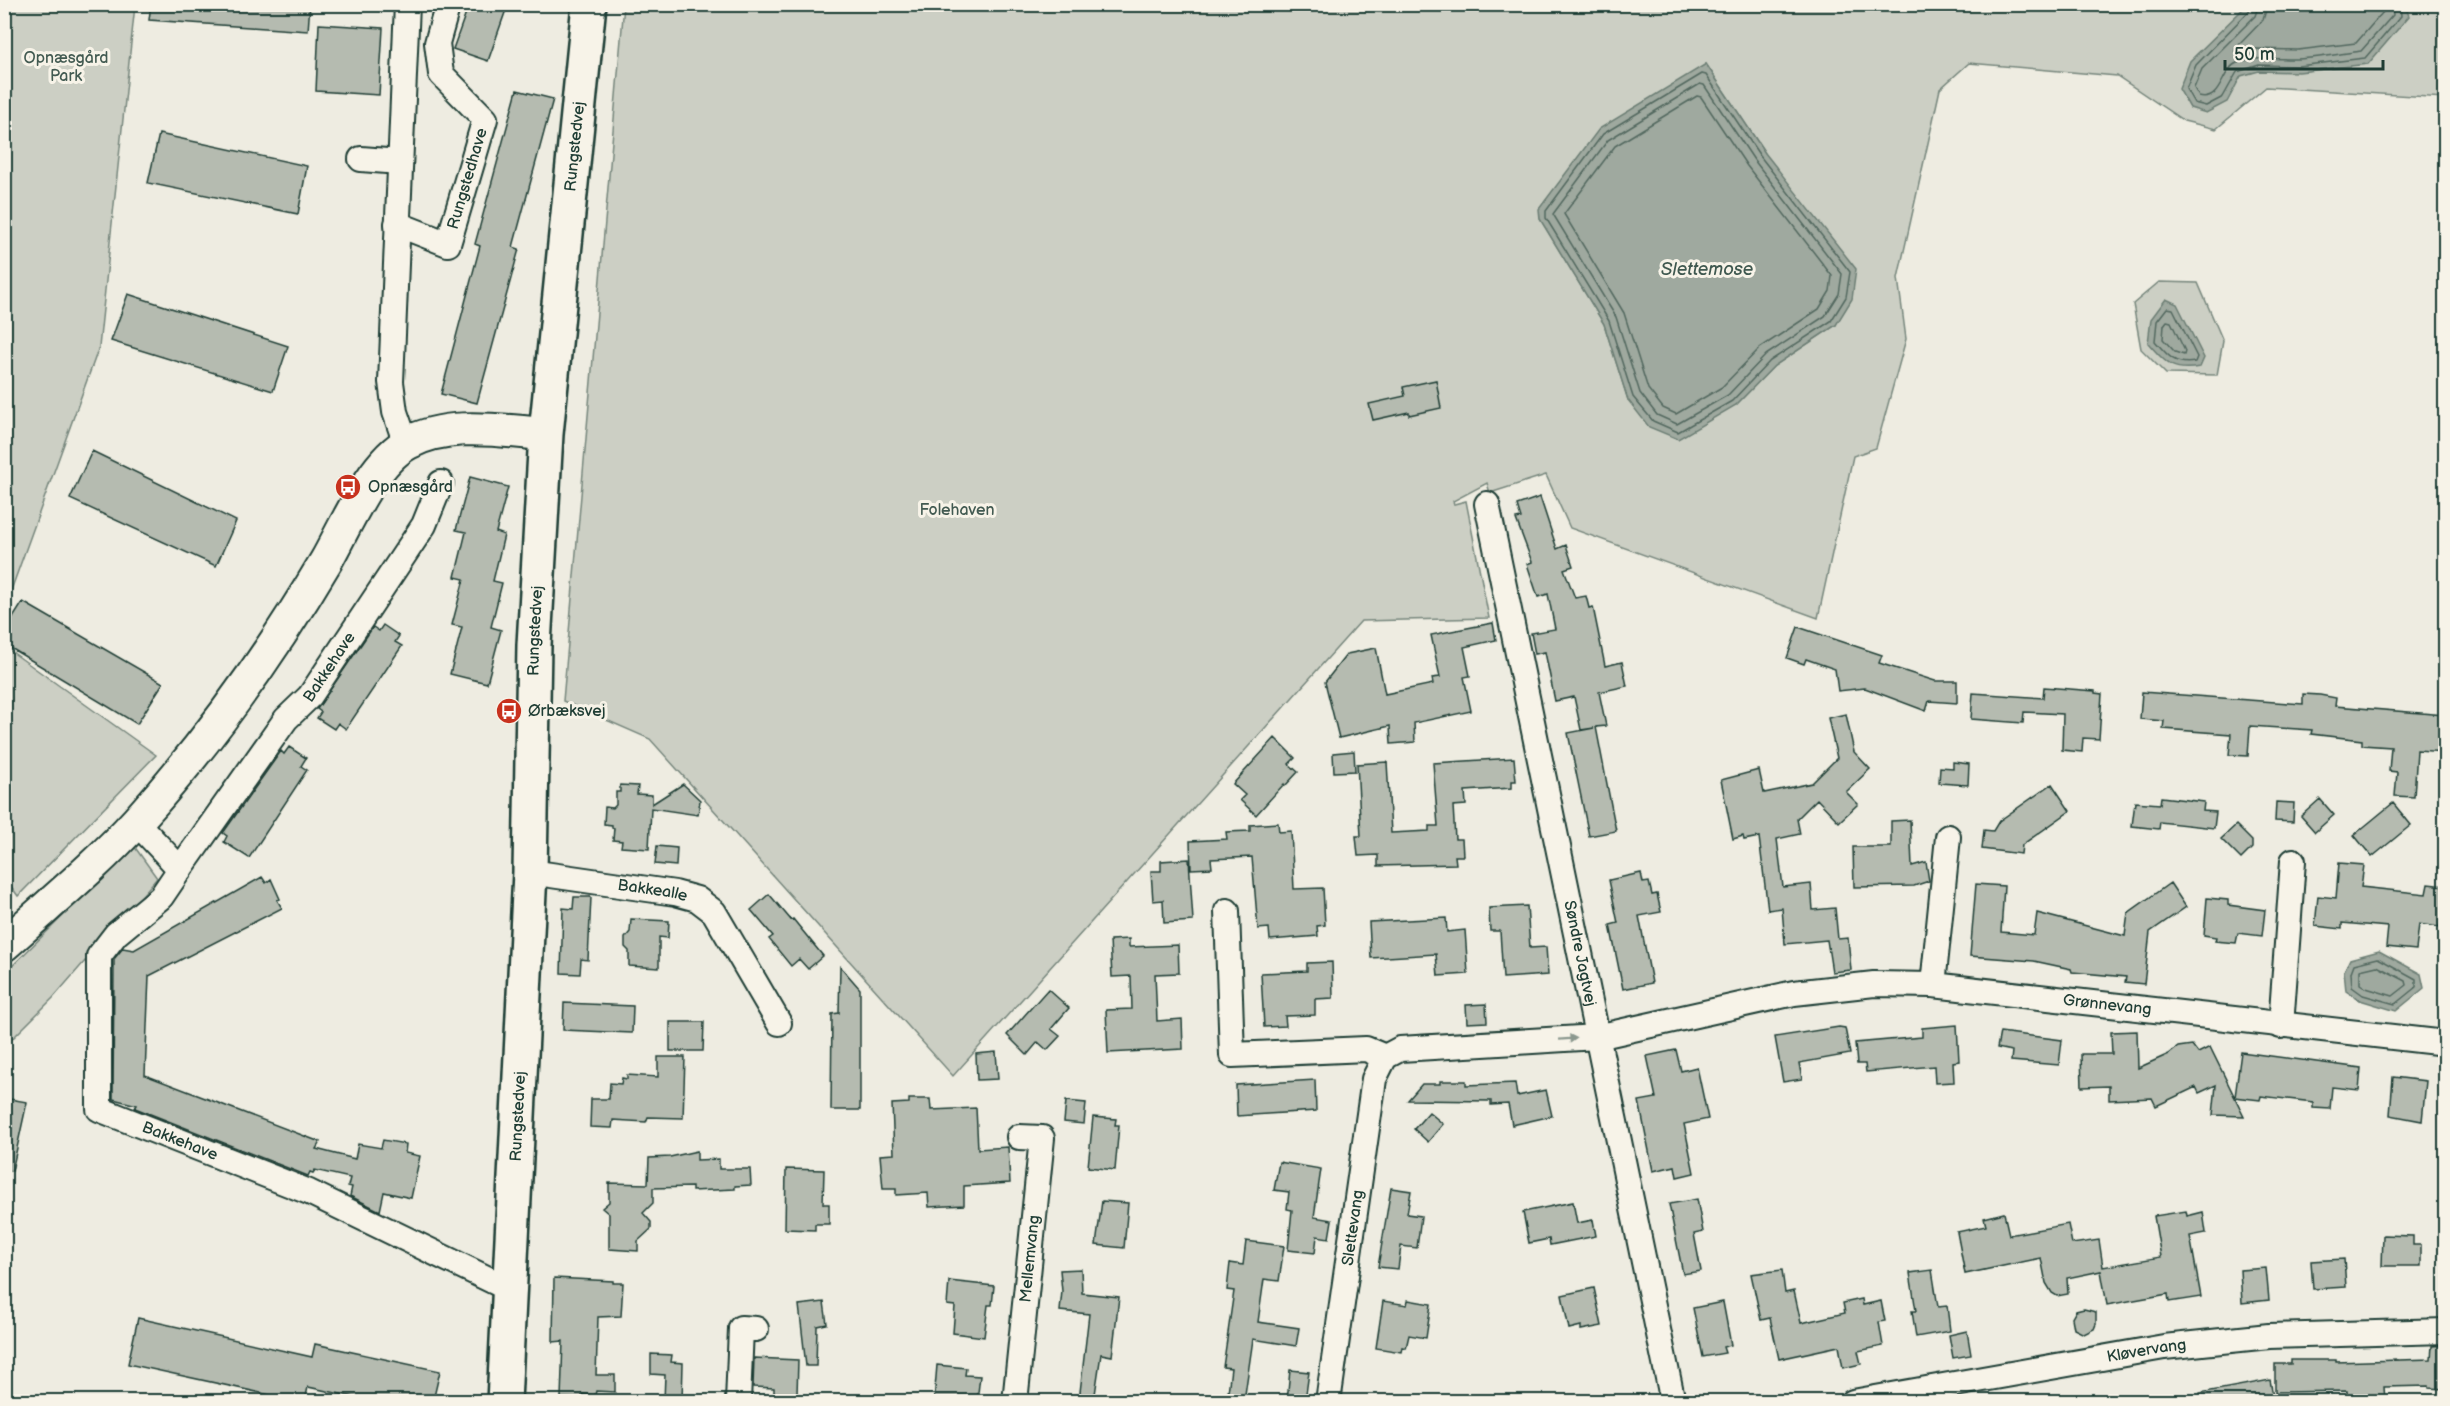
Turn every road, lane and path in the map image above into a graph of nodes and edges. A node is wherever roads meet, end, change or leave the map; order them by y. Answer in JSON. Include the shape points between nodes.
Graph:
{"nodes":[{"id":1,"x":407,"y":4,"type":"edge"},
{"id":2,"x":448,"y":4,"type":"edge"},
{"id":3,"x":589,"y":4,"type":"edge"},
{"id":4,"x":361,"y":159,"type":"dead end"},
{"id":5,"x":400,"y":162,"type":"junction"},
{"id":6,"x":397,"y":224,"type":"junction"},
{"id":7,"x":546,"y":434,"type":"junction"},
{"id":8,"x":406,"y":444,"type":"junction"},
{"id":9,"x":441,"y":483,"type":"dead end"},
{"id":10,"x":1487,"y":504,"type":"dead end"},
{"id":11,"x":136,"y":822,"type":"junction"},
{"id":12,"x":1948,"y":837,"type":"dead end"},
{"id":13,"x":2293,"y":861,"type":"dead end"},
{"id":14,"x":180,"y":869,"type":"junction"},
{"id":15,"x":530,"y":872,"type":"junction"},
{"id":16,"x":1227,"y":911,"type":"dead end"},
{"id":17,"x":4,"y":945,"type":"edge"},
{"id":18,"x":1933,"y":985,"type":"junction"},
{"id":19,"x":779,"y":1023,"type":"dead end"},
{"id":20,"x":2282,"y":1026,"type":"junction"},
{"id":21,"x":1597,"y":1037,"type":"junction"},
{"id":22,"x":2445,"y":1044,"type":"edge"},
{"id":23,"x":1385,"y":1056,"type":"junction"},
{"id":24,"x":1019,"y":1137,"type":"dead end"},
{"id":25,"x":509,"y":1289,"type":"junction"},
{"id":26,"x":756,"y":1329,"type":"dead end"},
{"id":27,"x":2445,"y":1331,"type":"edge"},
{"id":28,"x":504,"y":1401,"type":"edge"},
{"id":29,"x":738,"y":1401,"type":"edge"},
{"id":30,"x":1015,"y":1401,"type":"edge"},
{"id":31,"x":1328,"y":1401,"type":"edge"},
{"id":32,"x":1673,"y":1401,"type":"edge"},
{"id":33,"x":1852,"y":1401,"type":"edge"}],
"edges":[{"from":1,"to":5,"type":"street"},
{"from":2,"to":6,"type":"street","name":"Rungstedhave","via":[[437,43],[441,74],[484,119],[448,244]]},
{"from":3,"to":7,"type":"main road","name":"Rungstedvej"},
{"from":4,"to":5,"type":"street"},
{"from":5,"to":6,"type":"street"},
{"from":6,"to":8,"type":"street","via":[[391,382],[395,412]]},
{"from":7,"to":8,"type":"street","via":[[468,429],[435,432]]},
{"from":7,"to":15,"type":"main road","name":"Rungstedvej","via":[[534,645]]},
{"from":8,"to":11,"type":"street","via":[[378,469],[255,674]]},
{"from":9,"to":14,"type":"street","name":"Bakkehave","via":[[424,525],[310,696],[286,719]]},
{"from":10,"to":21,"type":"street","name":"Søndre Jagtvej"},
{"from":11,"to":14,"type":"street"},
{"from":11,"to":17,"type":"street"},
{"from":12,"to":18,"type":"street"},
{"from":13,"to":20,"type":"street"},
{"from":14,"to":25,"type":"street","name":"Bakkehave","via":[[161,897],[116,934],[99,956],[99,1109],[309,1192]]},
{"from":15,"to":19,"type":"street","name":"Bakkealle","via":[[697,899],[714,912]]},
{"from":15,"to":25,"type":"main road","name":"Rungstedvej"},
{"from":16,"to":23,"type":"street","via":[[1232,1055],[1366,1049]]},
{"from":18,"to":20,"type":"street","name":"Grønnevang"},
{"from":18,"to":21,"type":"street","name":"Grønnevang","via":[[1874,984],[1794,993]]},
{"from":20,"to":22,"type":"street","name":"Grønnevang"},
{"from":23,"to":21,"type":"street","one_way":true,"via":[[1400,1049]]},
{"from":21,"to":32,"type":"street","name":"Søndre Jagtvej"},
{"from":23,"to":31,"type":"street","name":"Slettevang","via":[[1374,1079]]},
{"from":24,"to":30,"type":"street","name":"Mellemvang","via":[[1042,1138]]},
{"from":25,"to":28,"type":"main road","name":"Rungstedvej"},
{"from":26,"to":29,"type":"street","via":[[741,1328]]},
{"from":27,"to":33,"type":"street","name":"Kløvervang","via":[[2268,1336],[2164,1347]]}]}
